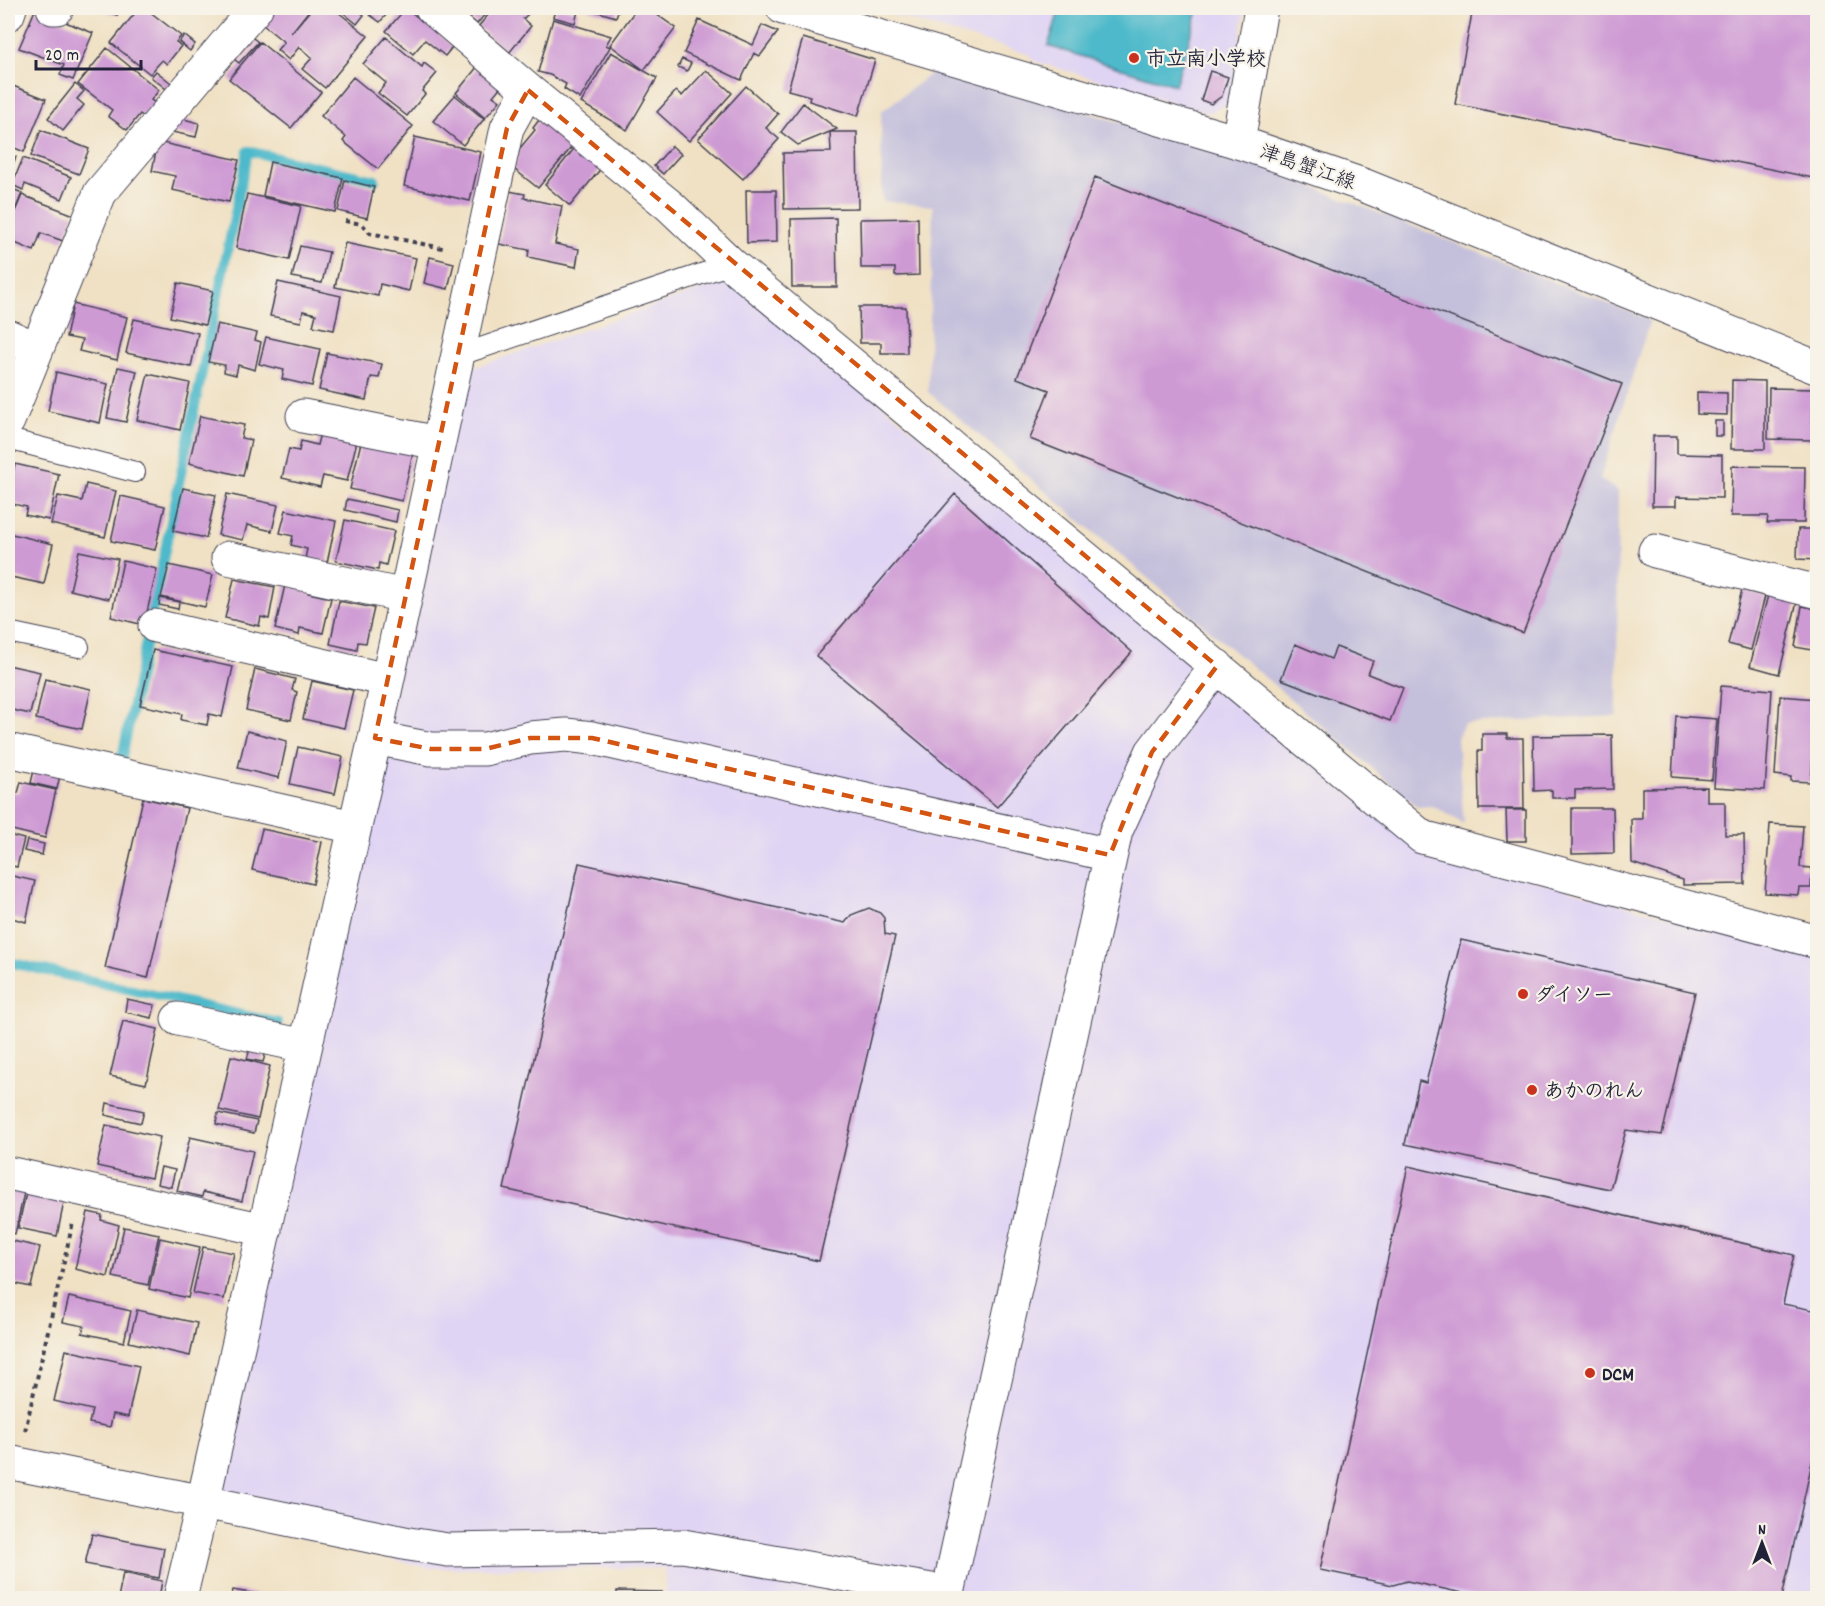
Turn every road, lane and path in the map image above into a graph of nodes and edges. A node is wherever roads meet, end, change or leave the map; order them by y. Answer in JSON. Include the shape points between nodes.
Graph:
{"nodes":[{"id":1,"x":10,"y":8,"type":"edge"},
{"id":2,"x":256,"y":8,"type":"edge"},
{"id":3,"x":432,"y":8,"type":"edge"},
{"id":4,"x":783,"y":8,"type":"edge"},
{"id":5,"x":1261,"y":8,"type":"edge"},
{"id":6,"x":8,"y":14,"type":"edge"},
{"id":7,"x":528,"y":90,"type":"junction"},
{"id":8,"x":1238,"y":142,"type":"junction"},
{"id":9,"x":345,"y":221,"type":"dead end"},
{"id":10,"x":479,"y":256,"type":"junction"},
{"id":11,"x":731,"y":264,"type":"junction"},
{"id":12,"x":8,"y":336,"type":"edge"},
{"id":13,"x":37,"y":349,"type":"junction"},
{"id":14,"x":458,"y":356,"type":"junction"},
{"id":15,"x":1818,"y":368,"type":"edge"},
{"id":16,"x":303,"y":416,"type":"dead end"},
{"id":17,"x":8,"y":421,"type":"edge"},
{"id":18,"x":8,"y":439,"type":"edge"},
{"id":19,"x":438,"y":444,"type":"junction"},
{"id":20,"x":135,"y":472,"type":"dead end"},
{"id":21,"x":1654,"y":551,"type":"dead end"},
{"id":22,"x":228,"y":558,"type":"dead end"},
{"id":23,"x":1818,"y":592,"type":"edge"},
{"id":24,"x":405,"y":596,"type":"junction"},
{"id":25,"x":155,"y":626,"type":"dead end"},
{"id":26,"x":8,"y":632,"type":"edge"},
{"id":27,"x":79,"y":647,"type":"dead end"},
{"id":28,"x":1217,"y":666,"type":"junction"},
{"id":29,"x":387,"y":680,"type":"junction"},
{"id":30,"x":375,"y":738,"type":"junction"},
{"id":31,"x":8,"y":750,"type":"edge"},
{"id":32,"x":354,"y":827,"type":"junction"},
{"id":33,"x":1110,"y":855,"type":"junction"},
{"id":34,"x":1818,"y":942,"type":"edge"},
{"id":35,"x":178,"y":1019,"type":"dead end"},
{"id":36,"x":305,"y":1046,"type":"junction"},
{"id":37,"x":8,"y":1173,"type":"edge"},
{"id":38,"x":80,"y":1189,"type":"junction"},
{"id":39,"x":265,"y":1230,"type":"junction"},
{"id":40,"x":13,"y":1463,"type":"edge"},
{"id":41,"x":203,"y":1502,"type":"junction"},
{"id":42,"x":8,"y":1511,"type":"edge"},
{"id":43,"x":947,"y":1596,"type":"edge"},
{"id":44,"x":180,"y":1599,"type":"edge"}],
"edges":[{"from":1,"to":6,"type":"street"},
{"from":2,"to":13,"type":"street","via":[[100,193]]},
{"from":3,"to":7,"type":"street"},
{"from":4,"to":8,"type":"street","name":"津島蟹江線"},
{"from":5,"to":8,"type":"street"},
{"from":7,"to":10,"type":"street","via":[[507,128]]},
{"from":7,"to":11,"type":"street","via":[[670,206]]},
{"from":8,"to":15,"type":"street","name":"津島蟹江線","via":[[1363,185]]},
{"from":9,"to":10,"type":"path","via":[[362,225],[370,233]]},
{"from":10,"to":14,"type":"street"},
{"from":11,"to":14,"type":"lane"},
{"from":11,"to":28,"type":"street"},
{"from":12,"to":13,"type":"street"},
{"from":13,"to":17,"type":"street"},
{"from":14,"to":19,"type":"street"},
{"from":16,"to":19,"type":"street"},
{"from":18,"to":20,"type":"lane"},
{"from":19,"to":24,"type":"street"},
{"from":21,"to":23,"type":"street"},
{"from":22,"to":24,"type":"street"},
{"from":24,"to":29,"type":"street"},
{"from":25,"to":29,"type":"street"},
{"from":26,"to":27,"type":"lane"},
{"from":28,"to":33,"type":"street","via":[[1152,752],[1116,831]]},
{"from":28,"to":34,"type":"street","via":[[1422,837]]},
{"from":29,"to":30,"type":"street"},
{"from":30,"to":32,"type":"street"},
{"from":30,"to":33,"type":"street","via":[[431,749],[485,749],[530,738],[566,735],[592,738]]},
{"from":31,"to":32,"type":"street"},
{"from":32,"to":36,"type":"street"},
{"from":33,"to":43,"type":"street"},
{"from":35,"to":36,"type":"street"},
{"from":36,"to":39,"type":"street"},
{"from":37,"to":38,"type":"street"},
{"from":38,"to":39,"type":"street"},
{"from":38,"to":40,"type":"path"},
{"from":39,"to":41,"type":"street"},
{"from":40,"to":41,"type":"street"},
{"from":40,"to":42,"type":"path"},
{"from":41,"to":43,"type":"street","via":[[448,1550],[683,1546]]},
{"from":41,"to":44,"type":"street"}]}
